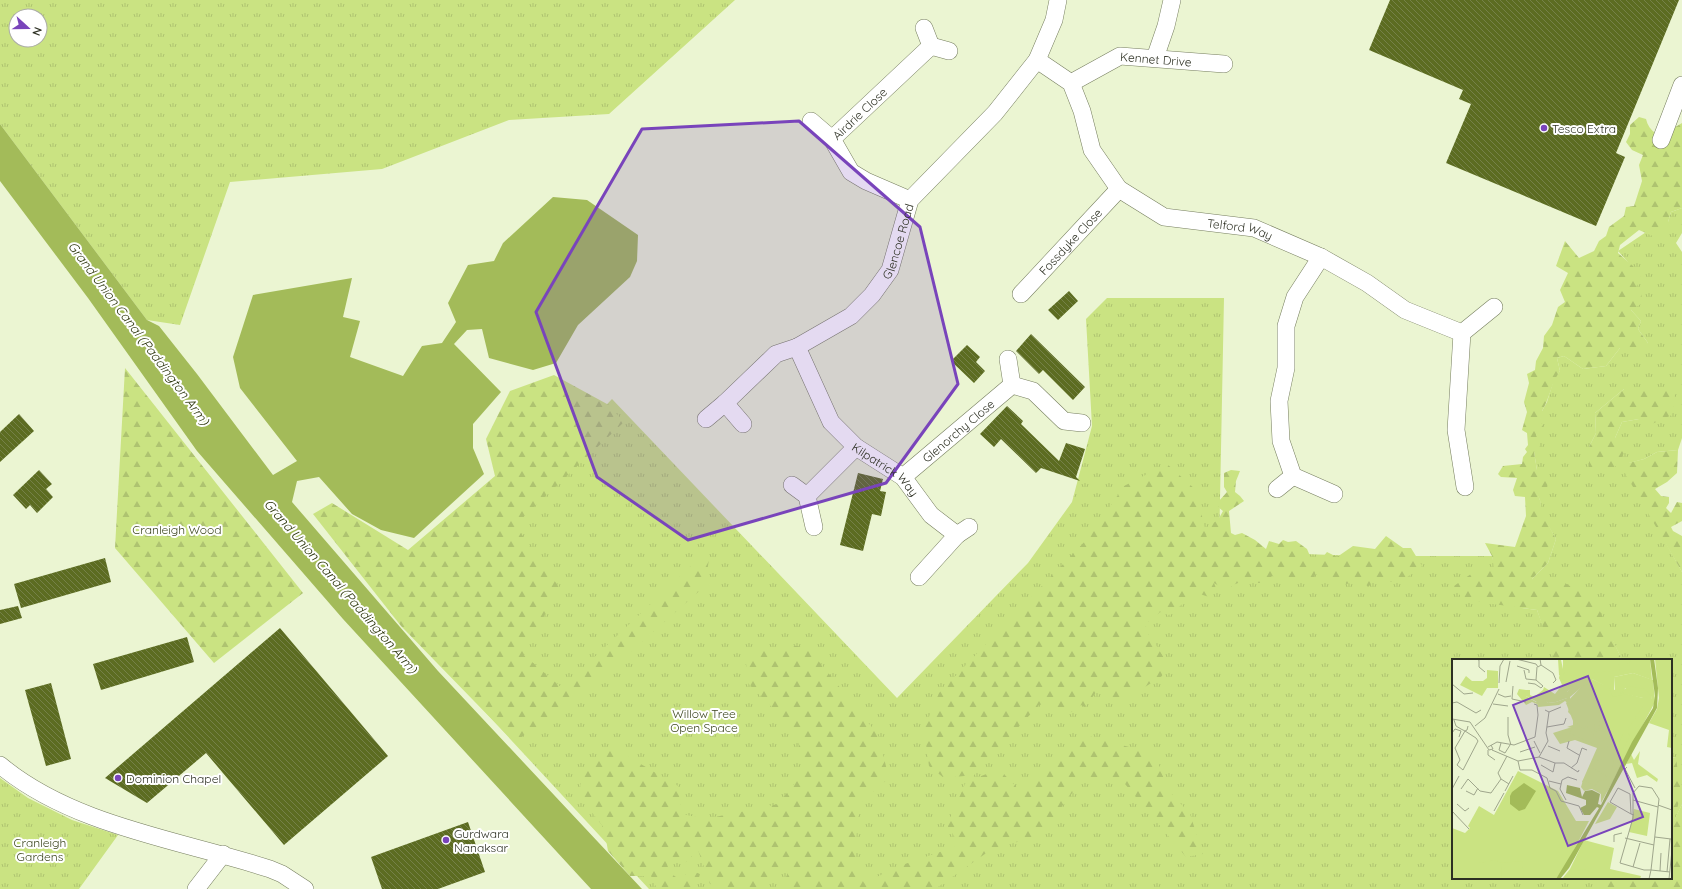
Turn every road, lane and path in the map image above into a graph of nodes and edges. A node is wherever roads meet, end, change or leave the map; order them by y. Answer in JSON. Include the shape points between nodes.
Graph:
{"nodes":[{"id":1,"x":1058,"y":0,"type":"edge"},
{"id":2,"x":1172,"y":0,"type":"edge"},
{"id":3,"x":924,"y":28,"type":"dead end"},
{"id":4,"x":931,"y":46,"type":"junction"},
{"id":5,"x":949,"y":50,"type":"dead end"},
{"id":6,"x":1155,"y":58,"type":"junction"},
{"id":7,"x":1037,"y":60,"type":"junction"},
{"id":8,"x":1224,"y":64,"type":"dead end"},
{"id":9,"x":1071,"y":83,"type":"junction"},
{"id":10,"x":1682,"y":85,"type":"edge"},
{"id":11,"x":811,"y":121,"type":"dead end"},
{"id":12,"x":832,"y":139,"type":"junction"},
{"id":13,"x":1661,"y":140,"type":"dead end"},
{"id":14,"x":1119,"y":189,"type":"junction"},
{"id":15,"x":910,"y":200,"type":"junction"},
{"id":16,"x":1321,"y":257,"type":"junction"},
{"id":17,"x":1021,"y":294,"type":"dead end"},
{"id":18,"x":1494,"y":307,"type":"dead end"},
{"id":19,"x":1462,"y":333,"type":"junction"},
{"id":20,"x":797,"y":347,"type":"junction"},
{"id":21,"x":1008,"y":359,"type":"dead end"},
{"id":22,"x":1012,"y":385,"type":"junction"},
{"id":23,"x":725,"y":403,"type":"junction"},
{"id":24,"x":706,"y":419,"type":"dead end"},
{"id":25,"x":743,"y":424,"type":"dead end"},
{"id":26,"x":1082,"y":424,"type":"dead end"},
{"id":27,"x":856,"y":448,"type":"junction"},
{"id":28,"x":903,"y":476,"type":"junction"},
{"id":29,"x":1292,"y":476,"type":"junction"},
{"id":30,"x":792,"y":485,"type":"dead end"},
{"id":31,"x":1466,"y":487,"type":"dead end"},
{"id":32,"x":1277,"y":489,"type":"dead end"},
{"id":33,"x":1334,"y":494,"type":"dead end"},
{"id":34,"x":807,"y":496,"type":"junction"},
{"id":35,"x":814,"y":526,"type":"dead end"},
{"id":36,"x":919,"y":577,"type":"dead end"},
{"id":37,"x":0,"y":765,"type":"edge"},
{"id":38,"x":223,"y":854,"type":"junction"},
{"id":39,"x":196,"y":889,"type":"edge"},
{"id":40,"x":305,"y":889,"type":"edge"}],
"edges":[{"from":1,"to":7,"type":"street","name":"Glencoe Road","via":[[1054,20]]},
{"from":2,"to":6,"type":"street"},
{"from":3,"to":4,"type":"street"},
{"from":4,"to":5,"type":"street"},
{"from":4,"to":12,"type":"street","name":"Airdrie Close"},
{"from":6,"to":8,"type":"street","name":"Kennet Drive"},
{"from":6,"to":9,"type":"street","name":"Kennet Drive","via":[[1120,56]]},
{"from":7,"to":9,"type":"street"},
{"from":7,"to":15,"type":"street","name":"Glencoe Road","via":[[995,113]]},
{"from":9,"to":14,"type":"street","name":"Telford Way","via":[[1082,111],[1092,150]]},
{"from":10,"to":13,"type":"street"},
{"from":11,"to":12,"type":"street"},
{"from":12,"to":15,"type":"street","name":"Airdrie Close","via":[[851,172]]},
{"from":14,"to":16,"type":"street","name":"Telford Way","via":[[1164,217],[1254,228]]},
{"from":14,"to":17,"type":"street","name":"Fossdyke Close"},
{"from":15,"to":20,"type":"street","name":"Glencoe Road","via":[[890,270],[872,295],[851,316]]},
{"from":16,"to":19,"type":"street","name":"Telford Way","via":[[1367,282],[1405,310]]},
{"from":16,"to":29,"type":"street","via":[[1295,297],[1286,326],[1286,368],[1280,401],[1281,441]]},
{"from":18,"to":19,"type":"street"},
{"from":19,"to":31,"type":"street","via":[[1456,430]]},
{"from":20,"to":23,"type":"street","name":"Glencoe Road","via":[[776,354]]},
{"from":20,"to":27,"type":"street","name":"Kilpatrick Way","via":[[831,422]]},
{"from":21,"to":22,"type":"street"},
{"from":22,"to":26,"type":"street","via":[[1033,391],[1064,421]]},
{"from":22,"to":28,"type":"street","name":"Glenorchy Close"},
{"from":23,"to":24,"type":"street","name":"Glencoe Road"},
{"from":23,"to":25,"type":"street"},
{"from":27,"to":28,"type":"street","name":"Kilpatrick Way"},
{"from":27,"to":34,"type":"street"},
{"from":28,"to":36,"type":"street","name":"Kilpatrick Way","via":[[931,515],[963,531]]},
{"from":29,"to":32,"type":"street"},
{"from":29,"to":33,"type":"street"},
{"from":30,"to":34,"type":"street"},
{"from":34,"to":35,"type":"street"},
{"from":37,"to":38,"type":"street","via":[[34,789],[81,812]]},
{"from":38,"to":39,"type":"street"},
{"from":38,"to":40,"type":"street","via":[[282,874]]}]}
